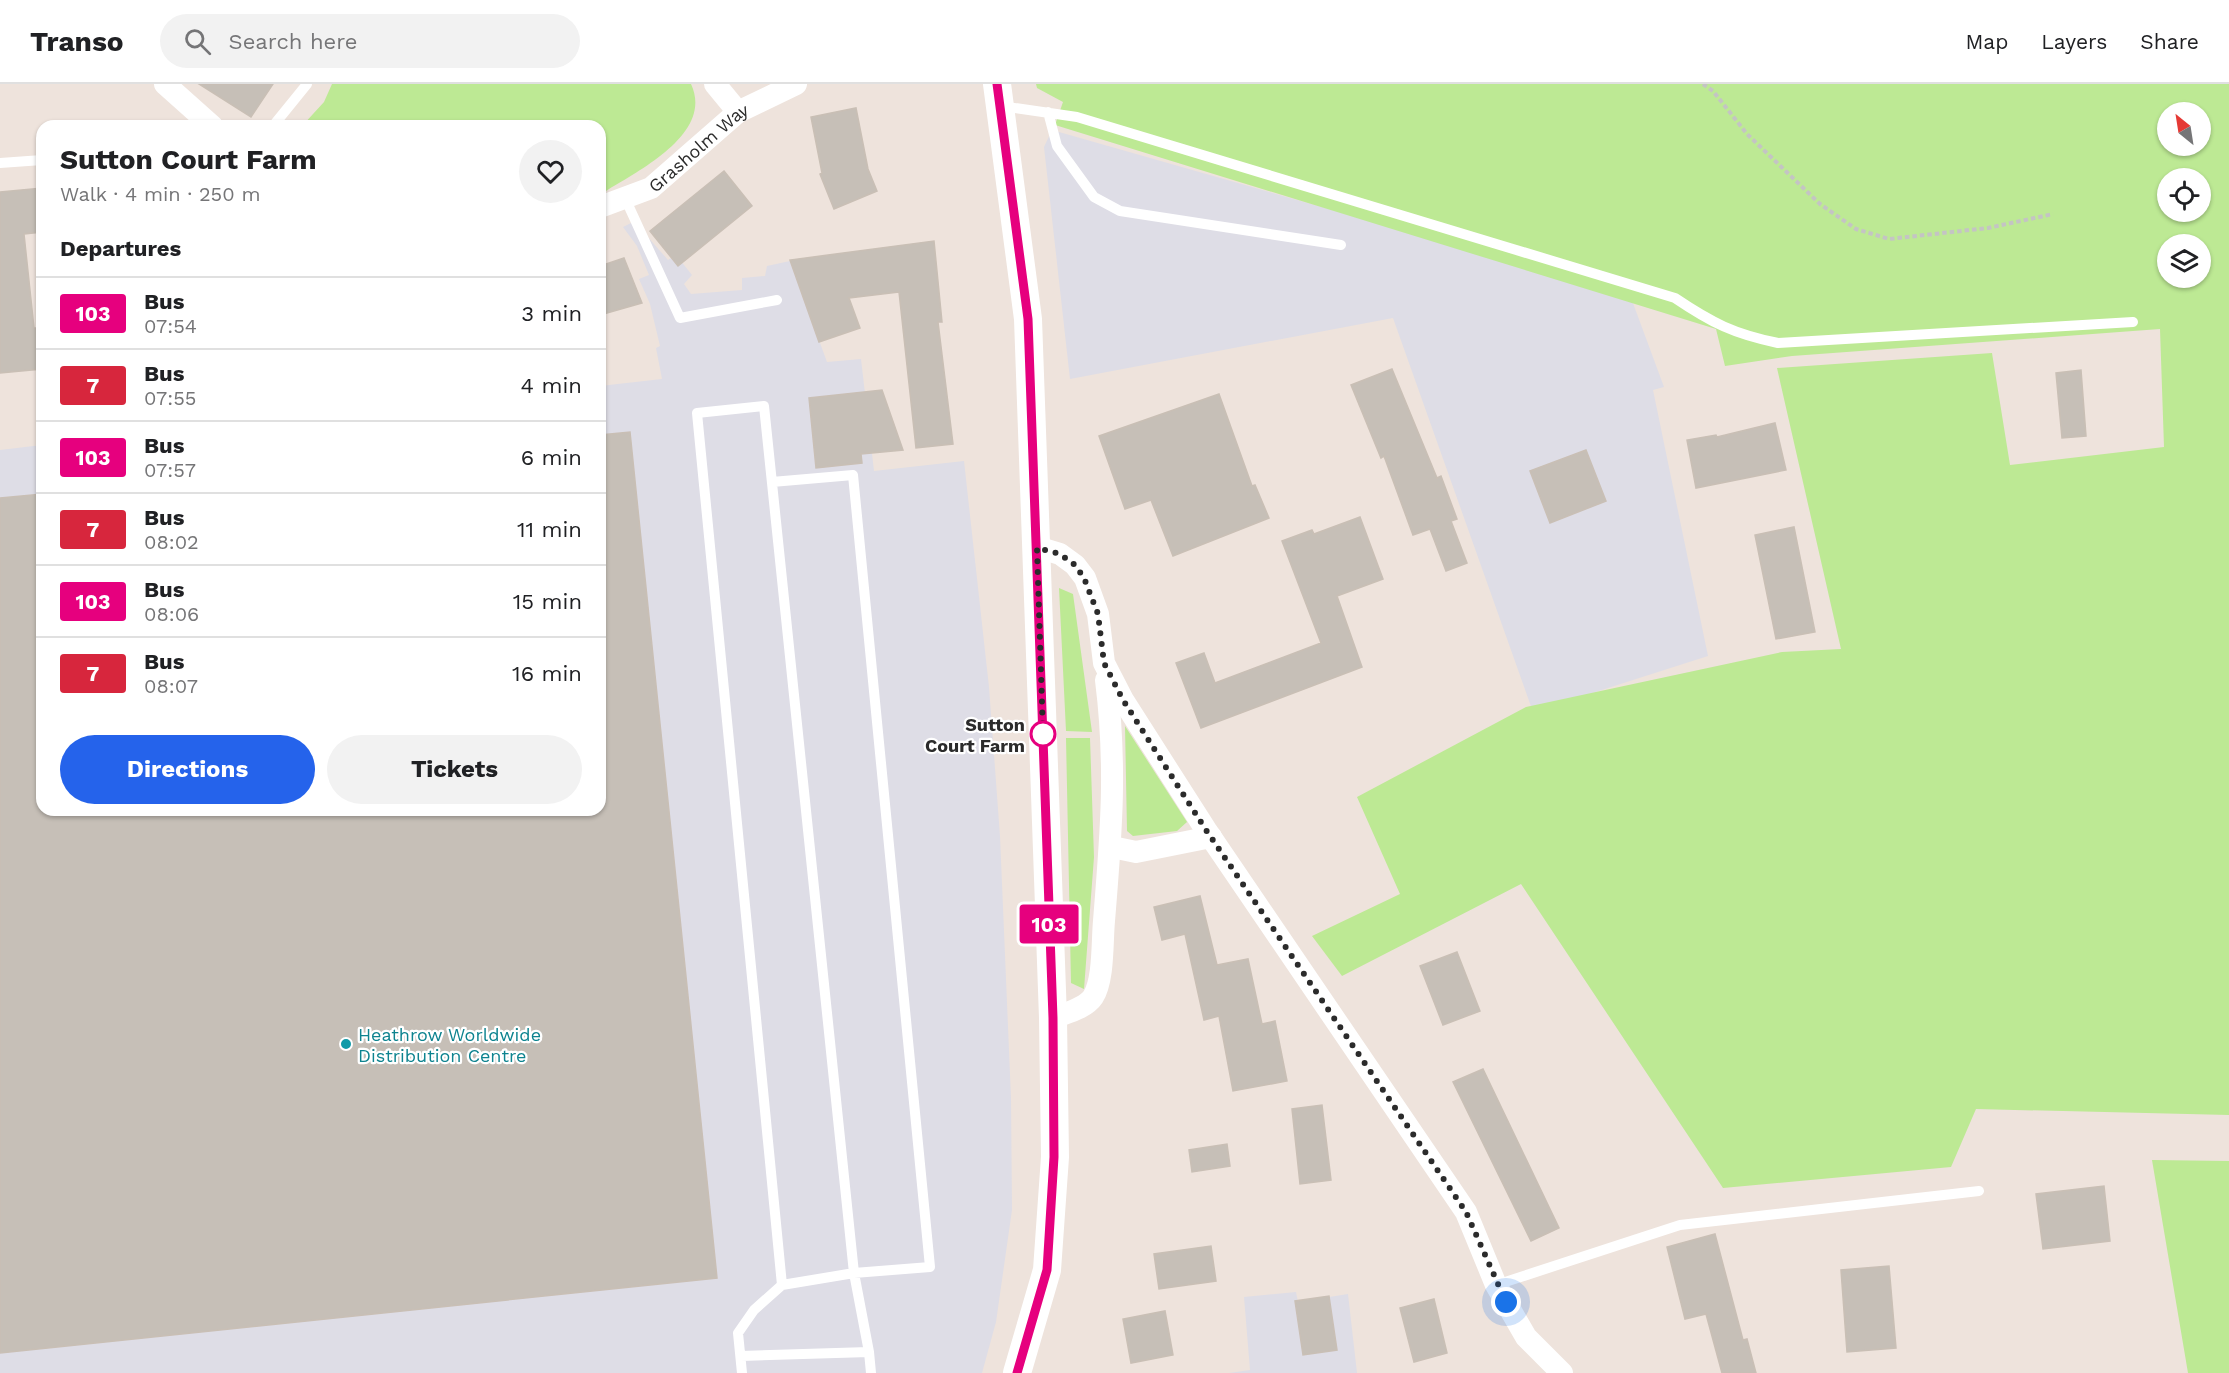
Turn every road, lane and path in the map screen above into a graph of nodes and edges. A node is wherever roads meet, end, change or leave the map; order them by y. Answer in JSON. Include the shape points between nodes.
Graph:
{"nodes":[{"id":1,"x":165,"y":84,"type":"edge"},
{"id":2,"x":307,"y":84,"type":"edge"},
{"id":3,"x":715,"y":84,"type":"edge"},
{"id":4,"x":796,"y":84,"type":"edge"},
{"id":5,"x":1703,"y":84,"type":"edge"},
{"id":6,"x":999,"y":95,"type":"edge"},
{"id":7,"x":738,"y":112,"type":"junction"},
{"id":8,"x":1048,"y":112,"type":"junction"},
{"id":9,"x":205,"y":120,"type":"edge"},
{"id":10,"x":278,"y":120,"type":"edge"},
{"id":11,"x":36,"y":160,"type":"edge"},
{"id":12,"x":0,"y":163,"type":"edge"},
{"id":13,"x":625,"y":198,"type":"junction"},
{"id":14,"x":606,"y":205,"type":"edge"},
{"id":15,"x":2053,"y":214,"type":"dead end"},
{"id":16,"x":1341,"y":245,"type":"dead end"},
{"id":17,"x":777,"y":300,"type":"dead end"},
{"id":18,"x":2133,"y":322,"type":"dead end"},
{"id":19,"x":772,"y":482,"type":"junction"},
{"id":20,"x":1037,"y":548,"type":"junction"},
{"id":21,"x":1104,"y":663,"type":"junction"},
{"id":22,"x":1211,"y":837,"type":"junction"},
{"id":23,"x":1112,"y":847,"type":"junction"},
{"id":24,"x":1053,"y":1018,"type":"junction"},
{"id":25,"x":1979,"y":1191,"type":"dead end"},
{"id":26,"x":854,"y":1273,"type":"junction"},
{"id":27,"x":782,"y":1285,"type":"junction"},
{"id":28,"x":1496,"y":1285,"type":"junction"},
{"id":29,"x":869,"y":1352,"type":"junction"},
{"id":30,"x":741,"y":1356,"type":"junction"},
{"id":31,"x":742,"y":1373,"type":"edge"},
{"id":32,"x":871,"y":1373,"type":"edge"},
{"id":33,"x":1017,"y":1373,"type":"edge"},
{"id":34,"x":1562,"y":1373,"type":"edge"}],
"edges":[{"from":1,"to":9,"type":"street"},
{"from":2,"to":10,"type":"lane"},
{"from":3,"to":7,"type":"street"},
{"from":4,"to":7,"type":"street","name":"Grasholm Way"},
{"from":5,"to":15,"type":"path","via":[[1747,134],[1812,197],[1856,229],[1889,239],[1988,228]]},
{"from":6,"to":8,"type":"lane"},
{"from":6,"to":20,"type":"street","via":[[1028,319]]},
{"from":7,"to":13,"type":"street","name":"Grasholm Way","via":[[651,188]]},
{"from":8,"to":16,"type":"lane","via":[[1057,147],[1094,197],[1120,211]]},
{"from":8,"to":18,"type":"lane","via":[[1077,117],[1675,298],[1742,336],[1778,344]]},
{"from":11,"to":12,"type":"lane"},
{"from":13,"to":14,"type":"street","name":"Grasholm Way"},
{"from":13,"to":17,"type":"lane","via":[[680,318]]},
{"from":19,"to":26,"type":"lane"},
{"from":19,"to":26,"type":"lane","via":[[853,475],[930,1267]]},
{"from":19,"to":27,"type":"lane","via":[[764,406],[697,413]]},
{"from":20,"to":21,"type":"street","via":[[1060,554],[1084,578],[1098,614]]},
{"from":20,"to":24,"type":"street"},
{"from":21,"to":22,"type":"street","via":[[1123,700]]},
{"from":21,"to":23,"type":"street","via":[[1114,765]]},
{"from":22,"to":23,"type":"street","via":[[1136,852]]},
{"from":22,"to":28,"type":"street","via":[[1466,1212]]},
{"from":23,"to":24,"type":"street","via":[[1096,991],[1080,1007]]},
{"from":24,"to":33,"type":"street","via":[[1054,1157],[1047,1270]]},
{"from":25,"to":28,"type":"lane","via":[[1680,1225]]},
{"from":26,"to":27,"type":"lane"},
{"from":26,"to":29,"type":"lane"},
{"from":27,"to":30,"type":"lane","via":[[754,1310],[738,1333]]},
{"from":28,"to":34,"type":"street","via":[[1526,1337]]},
{"from":29,"to":30,"type":"lane"},
{"from":29,"to":32,"type":"lane"},
{"from":30,"to":31,"type":"lane"}]}
